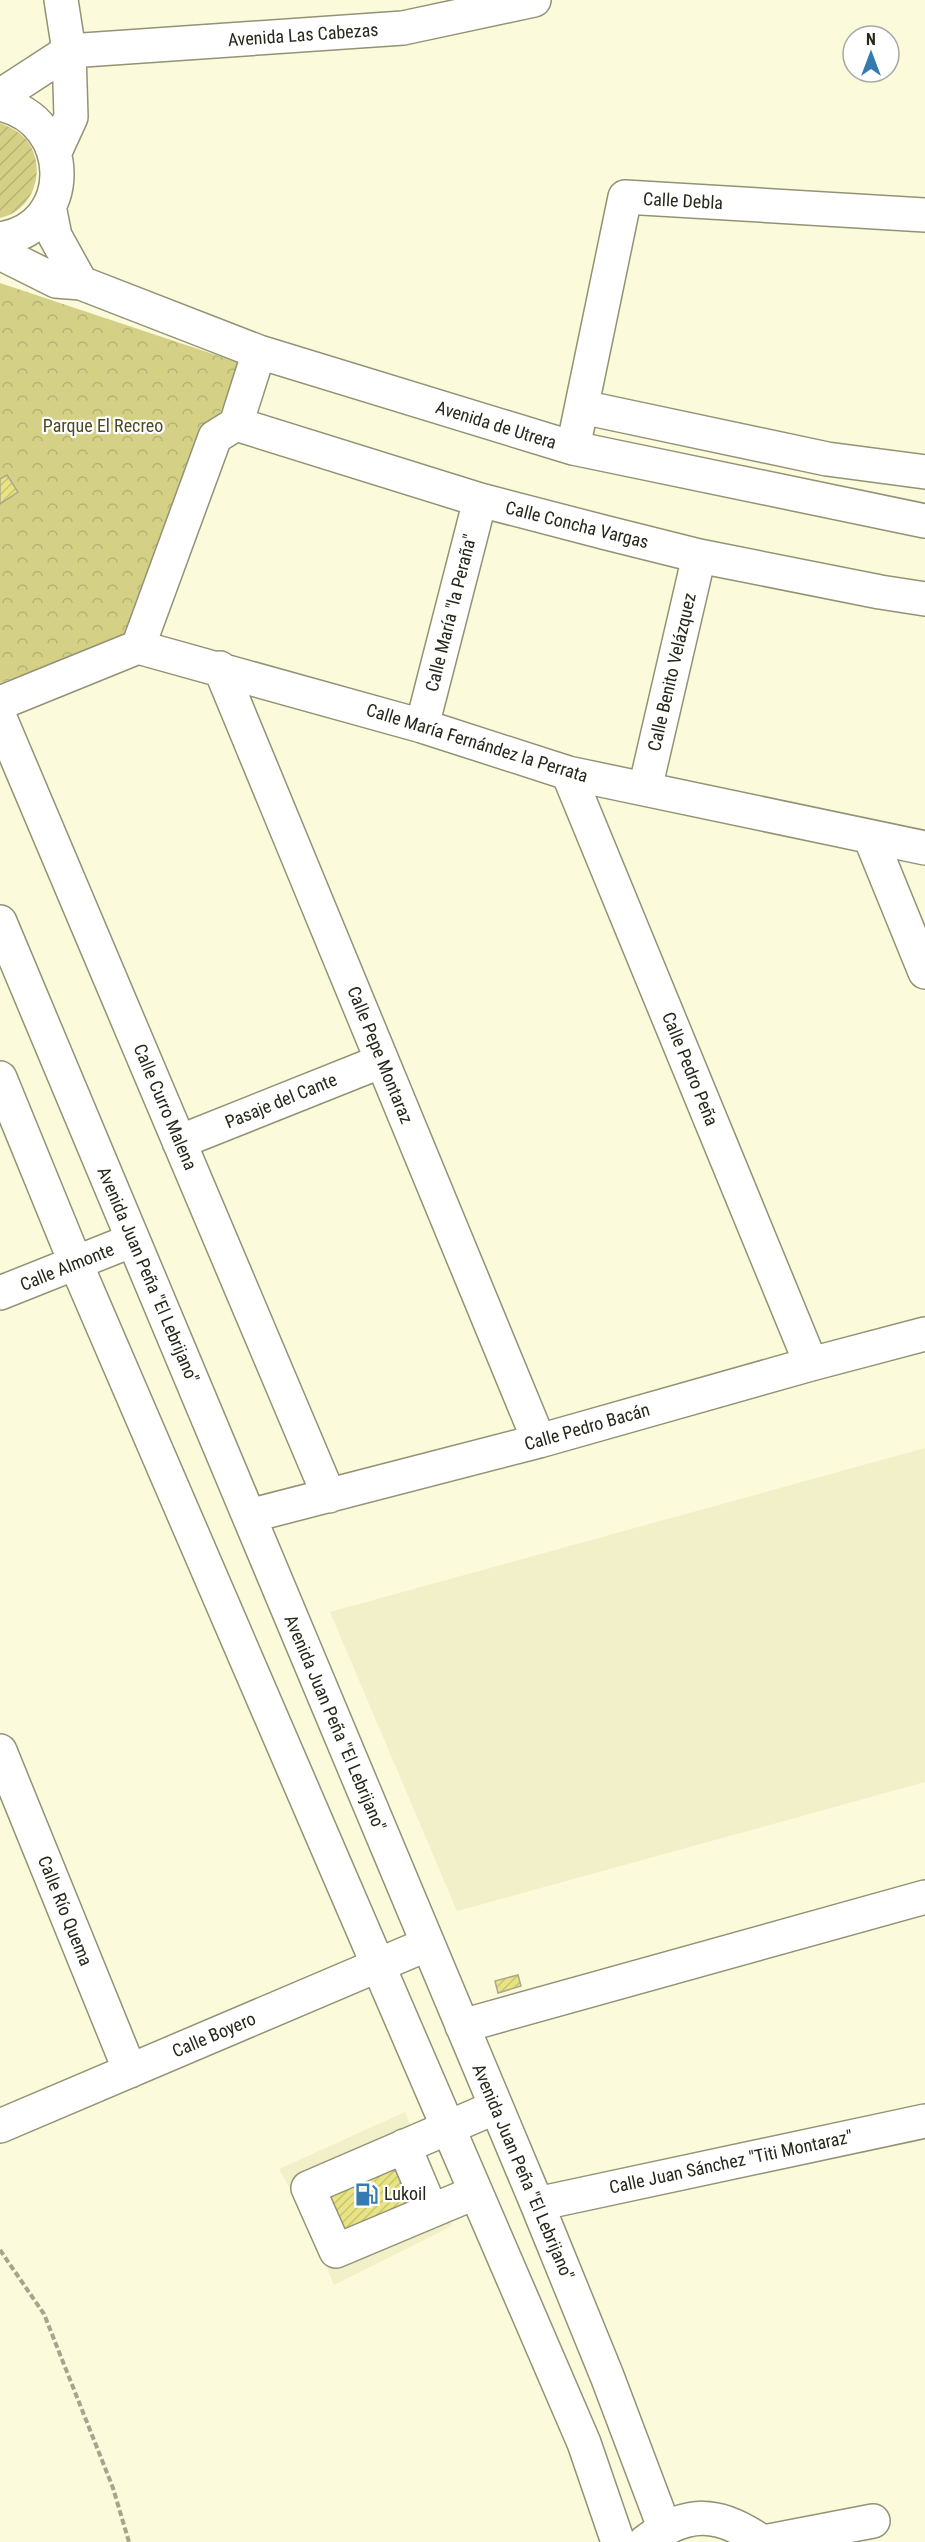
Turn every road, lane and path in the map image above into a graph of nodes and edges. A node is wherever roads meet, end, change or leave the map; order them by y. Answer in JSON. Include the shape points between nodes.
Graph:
{"nodes":[{"id":1,"x":61,"y":0,"type":"edge"},
{"id":2,"x":534,"y":0,"type":"edge"},
{"id":3,"x":69,"y":51,"type":"junction"},
{"id":4,"x":0,"y":96,"type":"edge"},
{"id":5,"x":0,"y":104,"type":"edge"},
{"id":6,"x":55,"y":152,"type":"junction"},
{"id":7,"x":49,"y":206,"type":"junction"},
{"id":8,"x":925,"y":215,"type":"edge"},
{"id":9,"x":0,"y":239,"type":"edge"},
{"id":10,"x":0,"y":253,"type":"edge"},
{"id":11,"x":81,"y":283,"type":"junction"},
{"id":12,"x":259,"y":352,"type":"junction"},
{"id":13,"x":582,"y":407,"type":"junction"},
{"id":14,"x":236,"y":424,"type":"junction"},
{"id":15,"x":573,"y":448,"type":"junction"},
{"id":16,"x":925,"y":472,"type":"edge"},
{"id":17,"x":480,"y":500,"type":"junction"},
{"id":18,"x":925,"y":521,"type":"edge"},
{"id":19,"x":699,"y":556,"type":"junction"},
{"id":20,"x":925,"y":599,"type":"edge"},
{"id":21,"x":138,"y":647,"type":"junction"},
{"id":22,"x":220,"y":668,"type":"junction"},
{"id":23,"x":0,"y":703,"type":"edge"},
{"id":24,"x":0,"y":718,"type":"edge"},
{"id":25,"x":422,"y":726,"type":"junction"},
{"id":26,"x":568,"y":773,"type":"junction"},
{"id":27,"x":645,"y":789,"type":"junction"},
{"id":28,"x":870,"y":837,"type":"junction"},
{"id":29,"x":925,"y":848,"type":"edge"},
{"id":30,"x":0,"y":922,"type":"edge"},
{"id":31,"x":925,"y":972,"type":"edge"},
{"id":32,"x":382,"y":1061,"type":"junction"},
{"id":33,"x":0,"y":1078,"type":"edge"},
{"id":34,"x":179,"y":1142,"type":"junction"},
{"id":35,"x":134,"y":1240,"type":"junction"},
{"id":36,"x":76,"y":1264,"type":"junction"},
{"id":37,"x":0,"y":1293,"type":"edge"},
{"id":38,"x":925,"y":1335,"type":"edge"},
{"id":39,"x":811,"y":1364,"type":"junction"},
{"id":40,"x":539,"y":1441,"type":"junction"},
{"id":41,"x":329,"y":1496,"type":"junction"},
{"id":42,"x":249,"y":1516,"type":"junction"},
{"id":43,"x":0,"y":1751,"type":"edge"},
{"id":44,"x":925,"y":1897,"type":"edge"},
{"id":45,"x":428,"y":1944,"type":"junction"},
{"id":46,"x":376,"y":1965,"type":"junction"},
{"id":47,"x":462,"y":2026,"type":"junction"},
{"id":48,"x":130,"y":2071,"type":"junction"},
{"id":49,"x":496,"y":2107,"type":"junction"},
{"id":50,"x":925,"y":2121,"type":"edge"},
{"id":51,"x":0,"y":2126,"type":"edge"},
{"id":52,"x":448,"y":2128,"type":"junction"},
{"id":53,"x":404,"y":2146,"type":"junction"},
{"id":54,"x":474,"y":2193,"type":"junction"},
{"id":55,"x":537,"y":2204,"type":"junction"},
{"id":56,"x":431,"y":2210,"type":"junction"},
{"id":57,"x":0,"y":2250,"type":"edge"},
{"id":58,"x":873,"y":2521,"type":"dead end"},
{"id":59,"x":654,"y":2535,"type":"edge"},
{"id":60,"x":129,"y":2542,"type":"edge"},
{"id":61,"x":618,"y":2542,"type":"edge"},
{"id":62,"x":763,"y":2542,"type":"edge"}],
"edges":[{"from":1,"to":3,"type":"street"},
{"from":2,"to":3,"type":"street","name":"Avenida Las Cabezas","via":[[403,28]]},
{"from":3,"to":4,"type":"street"},
{"from":3,"to":6,"type":"street","via":[[71,117]]},
{"from":5,"to":6,"type":"street","via":[[31,117],[46,132]]},
{"from":6,"to":7,"type":"street","via":[[56,188]]},
{"from":7,"to":9,"type":"street","via":[[38,221],[22,232]]},
{"from":7,"to":11,"type":"street","via":[[55,236]]},
{"from":8,"to":13,"type":"street","name":"Calle Debla","via":[[625,197]]},
{"from":10,"to":11,"type":"street","name":"Avenida de Utrera","via":[[56,281]]},
{"from":11,"to":12,"type":"street","name":"Avenida de Utrera"},
{"from":12,"to":14,"type":"street"},
{"from":12,"to":15,"type":"street","name":"Avenida de Utrera"},
{"from":13,"to":15,"type":"street","name":"Calle Debla"},
{"from":13,"to":16,"type":"street","via":[[827,459]]},
{"from":14,"to":17,"type":"street","name":"Calle Concha Vargas"},
{"from":14,"to":21,"type":"street","via":[[216,437]]},
{"from":15,"to":18,"type":"street","name":"Avenida de Utrera"},
{"from":17,"to":19,"type":"street","name":"Calle Concha Vargas"},
{"from":17,"to":25,"type":"street","name":"Calle María \"la Peraña\""},
{"from":19,"to":20,"type":"street","name":"Calle Concha Vargas"},
{"from":19,"to":27,"type":"street","name":"Calle Benito Velázquez"},
{"from":21,"to":22,"type":"street","name":"Calle María Fernández la Perrata"},
{"from":21,"to":23,"type":"street"},
{"from":22,"to":25,"type":"street","name":"Calle María Fernández la Perrata"},
{"from":22,"to":32,"type":"street","name":"Calle Pepe Montaraz"},
{"from":24,"to":34,"type":"street","name":"Calle Curro Malena"},
{"from":25,"to":26,"type":"street","name":"Calle María Fernández la Perrata"},
{"from":26,"to":27,"type":"street","name":"Calle María Fernández la Perrata"},
{"from":26,"to":39,"type":"street","name":"Calle Pedro Peña"},
{"from":27,"to":28,"type":"street","name":"Calle María Fernández la Perrata"},
{"from":28,"to":29,"type":"street","name":"Calle María Fernández la Perrata"},
{"from":28,"to":31,"type":"street"},
{"from":30,"to":35,"type":"street","name":"Avenida Juan Peña \"El Lebrijano\""},
{"from":32,"to":34,"type":"street","name":"Pasaje del Cante"},
{"from":32,"to":40,"type":"street","name":"Calle Pepe Montaraz"},
{"from":33,"to":36,"type":"street"},
{"from":34,"to":41,"type":"street","name":"Calle Curro Malena"},
{"from":35,"to":36,"type":"street","name":"Calle Almonte"},
{"from":35,"to":42,"type":"street","name":"Avenida Juan Peña \"El Lebrijano\""},
{"from":36,"to":37,"type":"street","name":"Calle Almonte"},
{"from":36,"to":46,"type":"street"},
{"from":38,"to":39,"type":"street","name":"Calle Pedro Bacán"},
{"from":39,"to":40,"type":"street","name":"Calle Pedro Bacán"},
{"from":40,"to":41,"type":"street","name":"Calle Pedro Bacán"},
{"from":41,"to":42,"type":"street","name":"Calle Pedro Bacán"},
{"from":42,"to":45,"type":"street","name":"Avenida Juan Peña \"El Lebrijano\""},
{"from":43,"to":48,"type":"street","name":"Calle Río Quema"},
{"from":44,"to":47,"type":"street"},
{"from":45,"to":46,"type":"street","name":"Calle Boyero"},
{"from":45,"to":47,"type":"street","name":"Avenida Juan Peña \"El Lebrijano\""},
{"from":46,"to":48,"type":"street","name":"Calle Boyero"},
{"from":46,"to":52,"type":"street"},
{"from":47,"to":49,"type":"street","name":"Avenida Juan Peña \"El Lebrijano\""},
{"from":48,"to":51,"type":"street","name":"Calle Boyero"},
{"from":49,"to":52,"type":"street"},
{"from":49,"to":55,"type":"street","name":"Avenida Juan Peña \"El Lebrijano\""},
{"from":50,"to":55,"type":"street","name":"Calle Juan Sánchez \"Titi Montaraz\""},
{"from":52,"to":53,"type":"street"},
{"from":52,"to":54,"type":"street"},
{"from":53,"to":56,"type":"street"},
{"from":53,"to":56,"type":"street","via":[[308,2188],[336,2251]]},
{"from":54,"to":56,"type":"street"},
{"from":54,"to":61,"type":"street","via":[[584,2443]]},
{"from":55,"to":59,"type":"street","name":"Avenida Juan Peña \"El Lebrijano\"","via":[[607,2376]]},
{"from":57,"to":60,"type":"path","via":[[44,2314],[113,2488]]},
{"from":58,"to":62,"type":"street"},
{"from":59,"to":62,"type":"street","via":[[689,2519],[716,2518],[741,2527]]}]}
